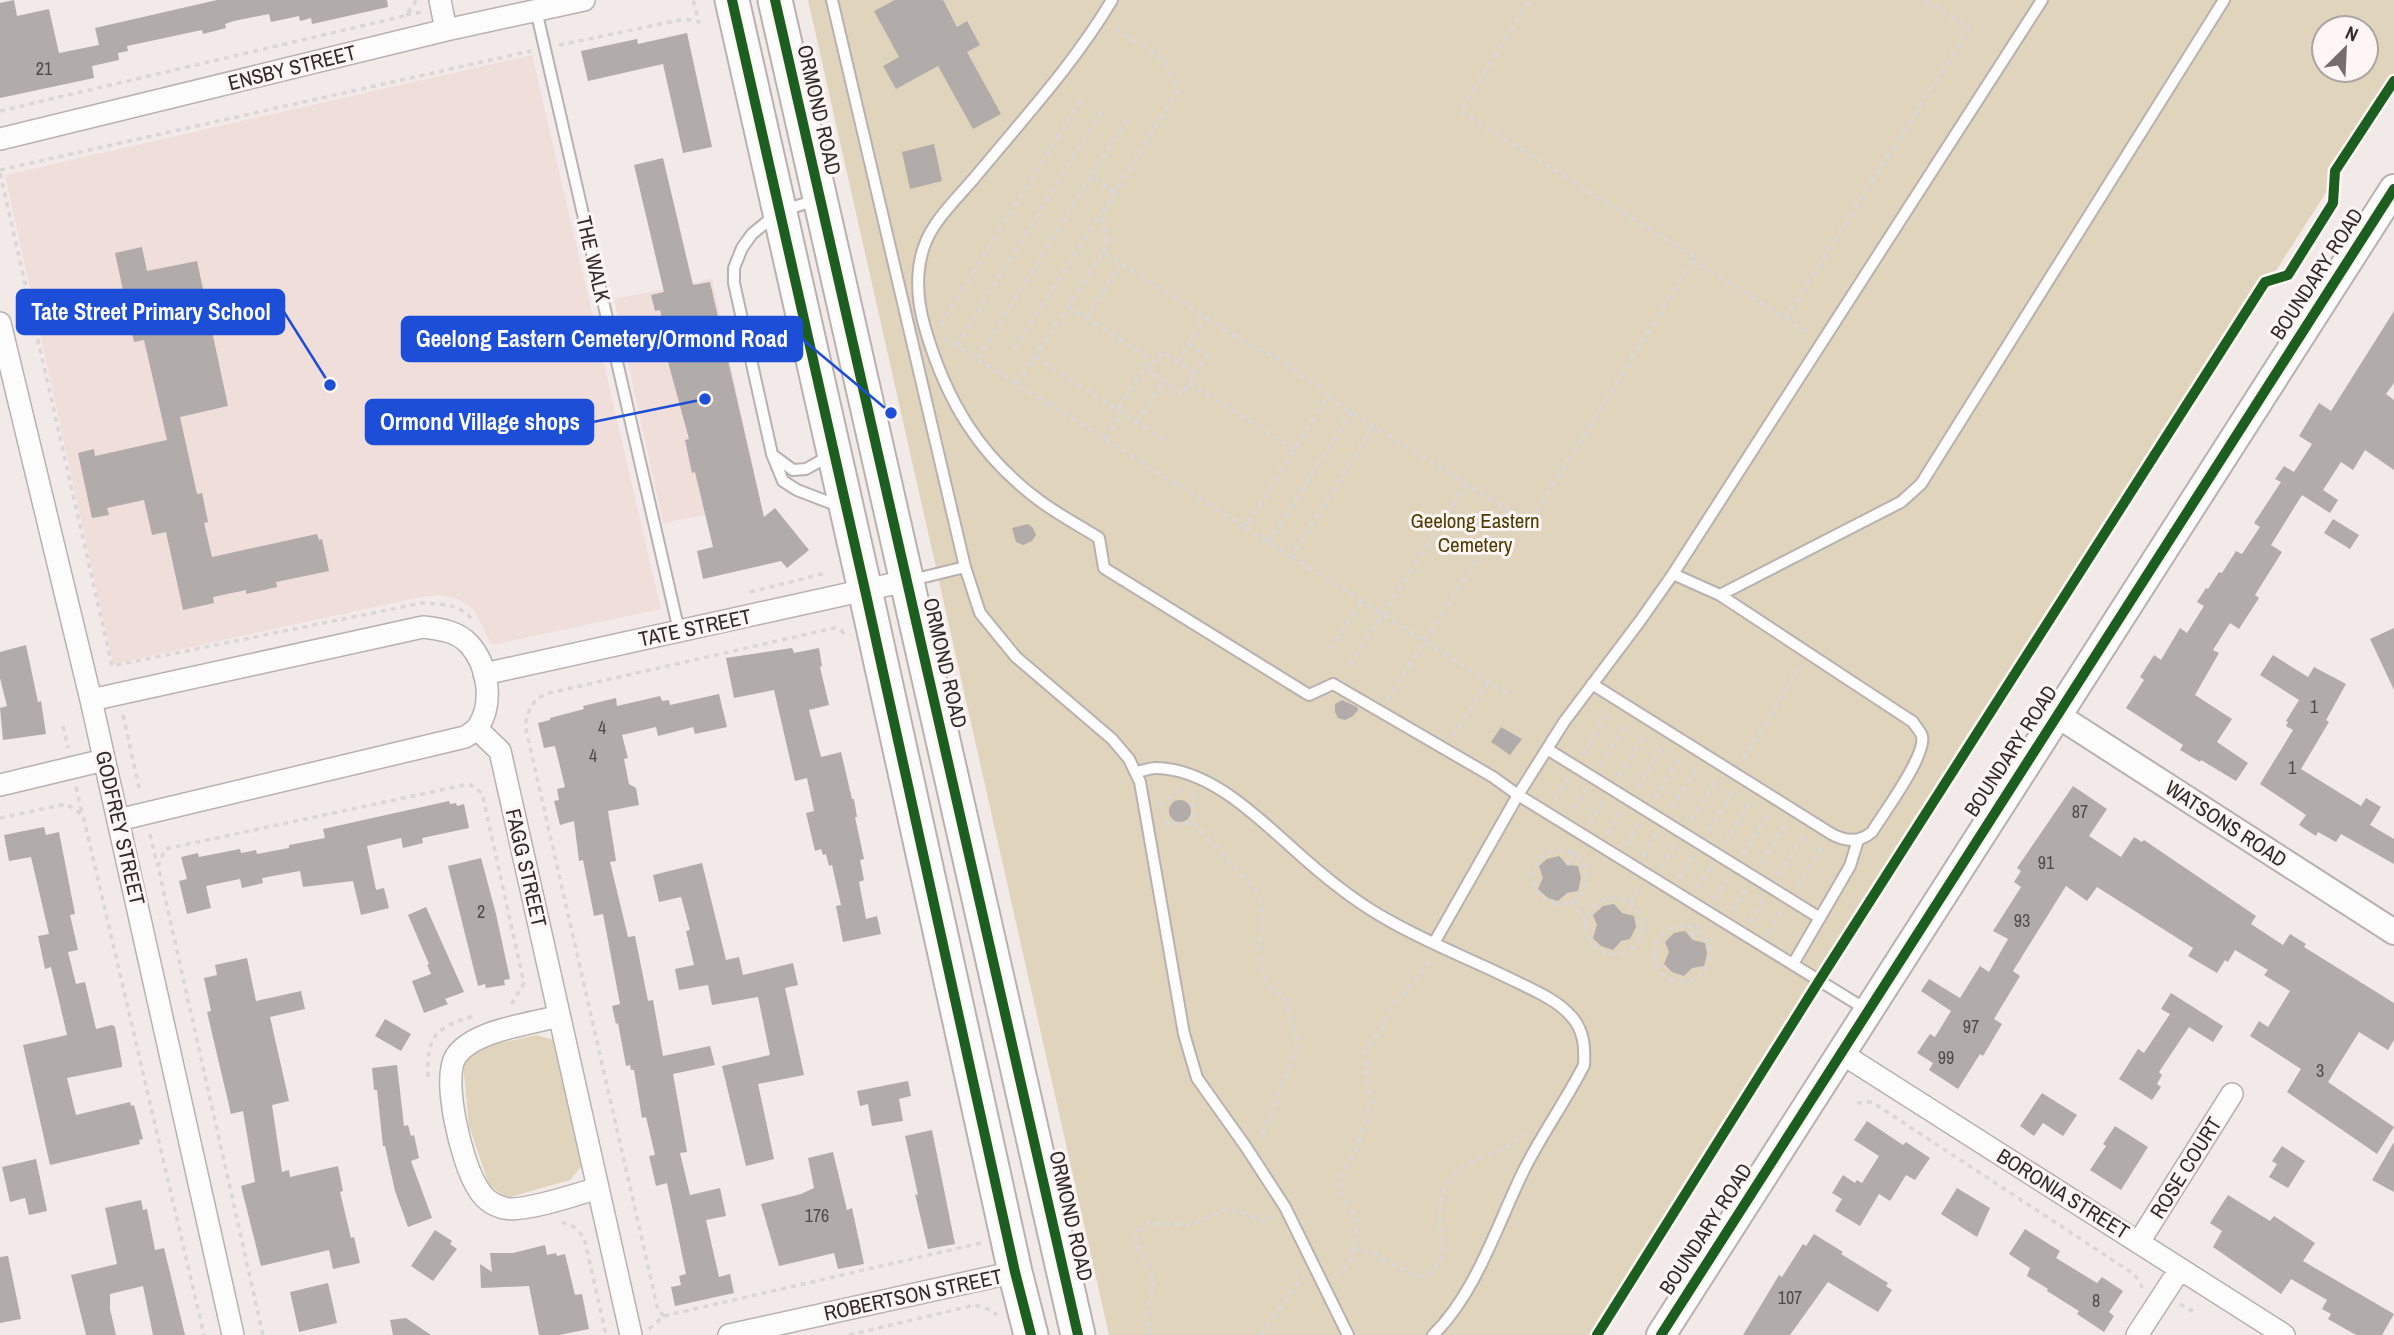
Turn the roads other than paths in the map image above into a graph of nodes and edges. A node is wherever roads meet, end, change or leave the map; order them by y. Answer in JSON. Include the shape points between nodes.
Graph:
{"nodes":[{"id":1,"x":440,"y":0,"type":"edge"},
{"id":2,"x":584,"y":0,"type":"edge"},
{"id":3,"x":732,"y":0,"type":"edge"},
{"id":4,"x":775,"y":0,"type":"edge"},
{"id":5,"x":832,"y":0,"type":"edge"},
{"id":6,"x":1112,"y":0,"type":"edge"},
{"id":7,"x":2042,"y":0,"type":"edge"},
{"id":8,"x":2224,"y":0,"type":"edge"},
{"id":9,"x":536,"y":10,"type":"junction"},
{"id":10,"x":446,"y":30,"type":"junction"},
{"id":11,"x":0,"y":139,"type":"edge"},
{"id":12,"x":2394,"y":189,"type":"edge"},
{"id":13,"x":820,"y":199,"type":"junction"},
{"id":14,"x":780,"y":211,"type":"junction"},
{"id":15,"x":0,"y":323,"type":"edge"},
{"id":16,"x":834,"y":453,"type":"junction"},
{"id":17,"x":772,"y":454,"type":"junction"},
{"id":18,"x":847,"y":510,"type":"junction"},
{"id":19,"x":965,"y":567,"type":"junction"},
{"id":20,"x":1673,"y":574,"type":"junction"},
{"id":21,"x":906,"y":581,"type":"junction"},
{"id":22,"x":865,"y":590,"type":"junction"},
{"id":23,"x":1720,"y":594,"type":"junction"},
{"id":24,"x":679,"y":631,"type":"junction"},
{"id":25,"x":484,"y":674,"type":"junction"},
{"id":26,"x":1592,"y":684,"type":"junction"},
{"id":27,"x":91,"y":700,"type":"junction"},
{"id":28,"x":2057,"y":715,"type":"junction"},
{"id":29,"x":477,"y":729,"type":"junction"},
{"id":30,"x":1547,"y":749,"type":"junction"},
{"id":31,"x":104,"y":760,"type":"junction"},
{"id":32,"x":1136,"y":772,"type":"junction"},
{"id":33,"x":0,"y":785,"type":"edge"},
{"id":34,"x":1518,"y":795,"type":"junction"},
{"id":35,"x":118,"y":820,"type":"junction"},
{"id":36,"x":1858,"y":840,"type":"junction"},
{"id":37,"x":1820,"y":918,"type":"junction"},
{"id":38,"x":2394,"y":932,"type":"edge"},
{"id":39,"x":1434,"y":943,"type":"junction"},
{"id":40,"x":1793,"y":964,"type":"junction"},
{"id":41,"x":1868,"y":1011,"type":"junction"},
{"id":42,"x":559,"y":1016,"type":"junction"},
{"id":43,"x":1842,"y":1053,"type":"junction"},
{"id":44,"x":2232,"y":1094,"type":"dead end"},
{"id":45,"x":598,"y":1188,"type":"junction"},
{"id":46,"x":2139,"y":1242,"type":"junction"},
{"id":47,"x":2180,"y":1269,"type":"junction"},
{"id":48,"x":1015,"y":1272,"type":"junction"},
{"id":49,"x":1017,"y":1328,"type":"edge"},
{"id":50,"x":233,"y":1335,"type":"edge"},
{"id":51,"x":631,"y":1335,"type":"edge"},
{"id":52,"x":729,"y":1335,"type":"edge"},
{"id":53,"x":1078,"y":1335,"type":"edge"},
{"id":54,"x":1348,"y":1335,"type":"edge"},
{"id":55,"x":1433,"y":1335,"type":"edge"},
{"id":56,"x":1661,"y":1335,"type":"edge"},
{"id":57,"x":2137,"y":1335,"type":"edge"},
{"id":58,"x":2284,"y":1335,"type":"edge"}],
"edges":[{"from":1,"to":10,"type":"street"},
{"from":2,"to":9,"type":"street","name":"ENSBY STREET"},
{"from":3,"to":14,"type":"highway"},
{"from":4,"to":13,"type":"highway","name":"ORMOND ROAD"},
{"from":5,"to":19,"type":"lane"},
{"from":6,"to":34,"type":"lane","via":[[1060,75],[933,227],[918,263],[922,318],[949,395],[973,436],[1022,486],[1099,538],[1104,568],[1309,695],[1333,684]]},
{"from":7,"to":20,"type":"lane"},
{"from":8,"to":23,"type":"lane","via":[[1921,484],[1901,502]]},
{"from":9,"to":10,"type":"street","name":"ENSBY STREET"},
{"from":9,"to":24,"type":"lane","name":"THE WALK"},
{"from":10,"to":11,"type":"street","name":"ENSBY STREET"},
{"from":12,"to":28,"type":"main road","name":"BOUNDARY ROAD"},
{"from":13,"to":14,"type":"lane","name":"ORMOND ROAD"},
{"from":13,"to":21,"type":"highway","name":"ORMOND ROAD"},
{"from":14,"to":16,"type":"highway"},
{"from":14,"to":17,"type":"lane","name":"ORMOND ROAD","via":[[752,234],[734,268]]},
{"from":15,"to":27,"type":"street","name":"GODFREY STREET"},
{"from":16,"to":17,"type":"lane","via":[[806,469],[793,470]]},
{"from":16,"to":18,"type":"highway"},
{"from":17,"to":18,"type":"lane","name":"ORMOND ROAD","via":[[783,481]]},
{"from":18,"to":22,"type":"highway"},
{"from":19,"to":21,"type":"lane"},
{"from":19,"to":32,"type":"lane","via":[[979,613],[1016,657],[1112,739]]},
{"from":20,"to":23,"type":"lane"},
{"from":20,"to":26,"type":"lane"},
{"from":21,"to":22,"type":"street","name":"TATE STREET"},
{"from":21,"to":53,"type":"highway","name":"ORMOND ROAD"},
{"from":22,"to":24,"type":"street","name":"TATE STREET"},
{"from":22,"to":48,"type":"highway"},
{"from":23,"to":36,"type":"lane","via":[[1913,722],[1922,736],[1914,765],[1872,832]]},
{"from":24,"to":25,"type":"street","name":"TATE STREET"},
{"from":25,"to":27,"type":"street","via":[[467,642],[445,629],[424,626]]},
{"from":25,"to":29,"type":"street","via":[[488,697]]},
{"from":26,"to":30,"type":"lane"},
{"from":26,"to":36,"type":"lane","via":[[1837,837]]},
{"from":27,"to":31,"type":"street","name":"GODFREY STREET"},
{"from":28,"to":38,"type":"street","name":"WATSONS ROAD"},
{"from":28,"to":41,"type":"main road","name":"BOUNDARY ROAD"},
{"from":29,"to":35,"type":"street","via":[[465,737]]},
{"from":29,"to":42,"type":"street","name":"FAGG STREET","via":[[500,751]]},
{"from":30,"to":34,"type":"lane"},
{"from":30,"to":37,"type":"lane"},
{"from":31,"to":33,"type":"street"},
{"from":31,"to":35,"type":"street","name":"GODFREY STREET"},
{"from":32,"to":39,"type":"lane","via":[[1155,768],[1177,771],[1227,794],[1361,903]]},
{"from":32,"to":54,"type":"lane","via":[[1184,1034],[1197,1078],[1288,1213]]},
{"from":34,"to":39,"type":"lane"},
{"from":34,"to":40,"type":"lane"},
{"from":35,"to":50,"type":"street","name":"GODFREY STREET"},
{"from":36,"to":37,"type":"lane","via":[[1850,866]]},
{"from":37,"to":40,"type":"lane"},
{"from":39,"to":55,"type":"lane","via":[[1557,1004],[1572,1016],[1586,1045],[1584,1065],[1523,1171],[1482,1260],[1457,1306]]},
{"from":40,"to":41,"type":"lane"},
{"from":41,"to":43,"type":"main road","name":"BOUNDARY ROAD"},
{"from":42,"to":45,"type":"street","name":"FAGG STREET"},
{"from":42,"to":45,"type":"street","via":[[484,1035],[455,1057],[450,1086],[461,1146],[477,1187],[503,1208],[520,1208]]},
{"from":43,"to":46,"type":"street","name":"BORONIA STREET"},
{"from":43,"to":56,"type":"main road","name":"BOUNDARY ROAD"},
{"from":44,"to":46,"type":"street","name":"ROSE COURT"},
{"from":45,"to":51,"type":"street","name":"FAGG STREET"},
{"from":46,"to":47,"type":"street","name":"BORONIA STREET"},
{"from":47,"to":57,"type":"street"},
{"from":47,"to":58,"type":"street","name":"BORONIA STREET"},
{"from":48,"to":49,"type":"highway"},
{"from":48,"to":52,"type":"street","name":"ROBERTSON STREET"}]}
